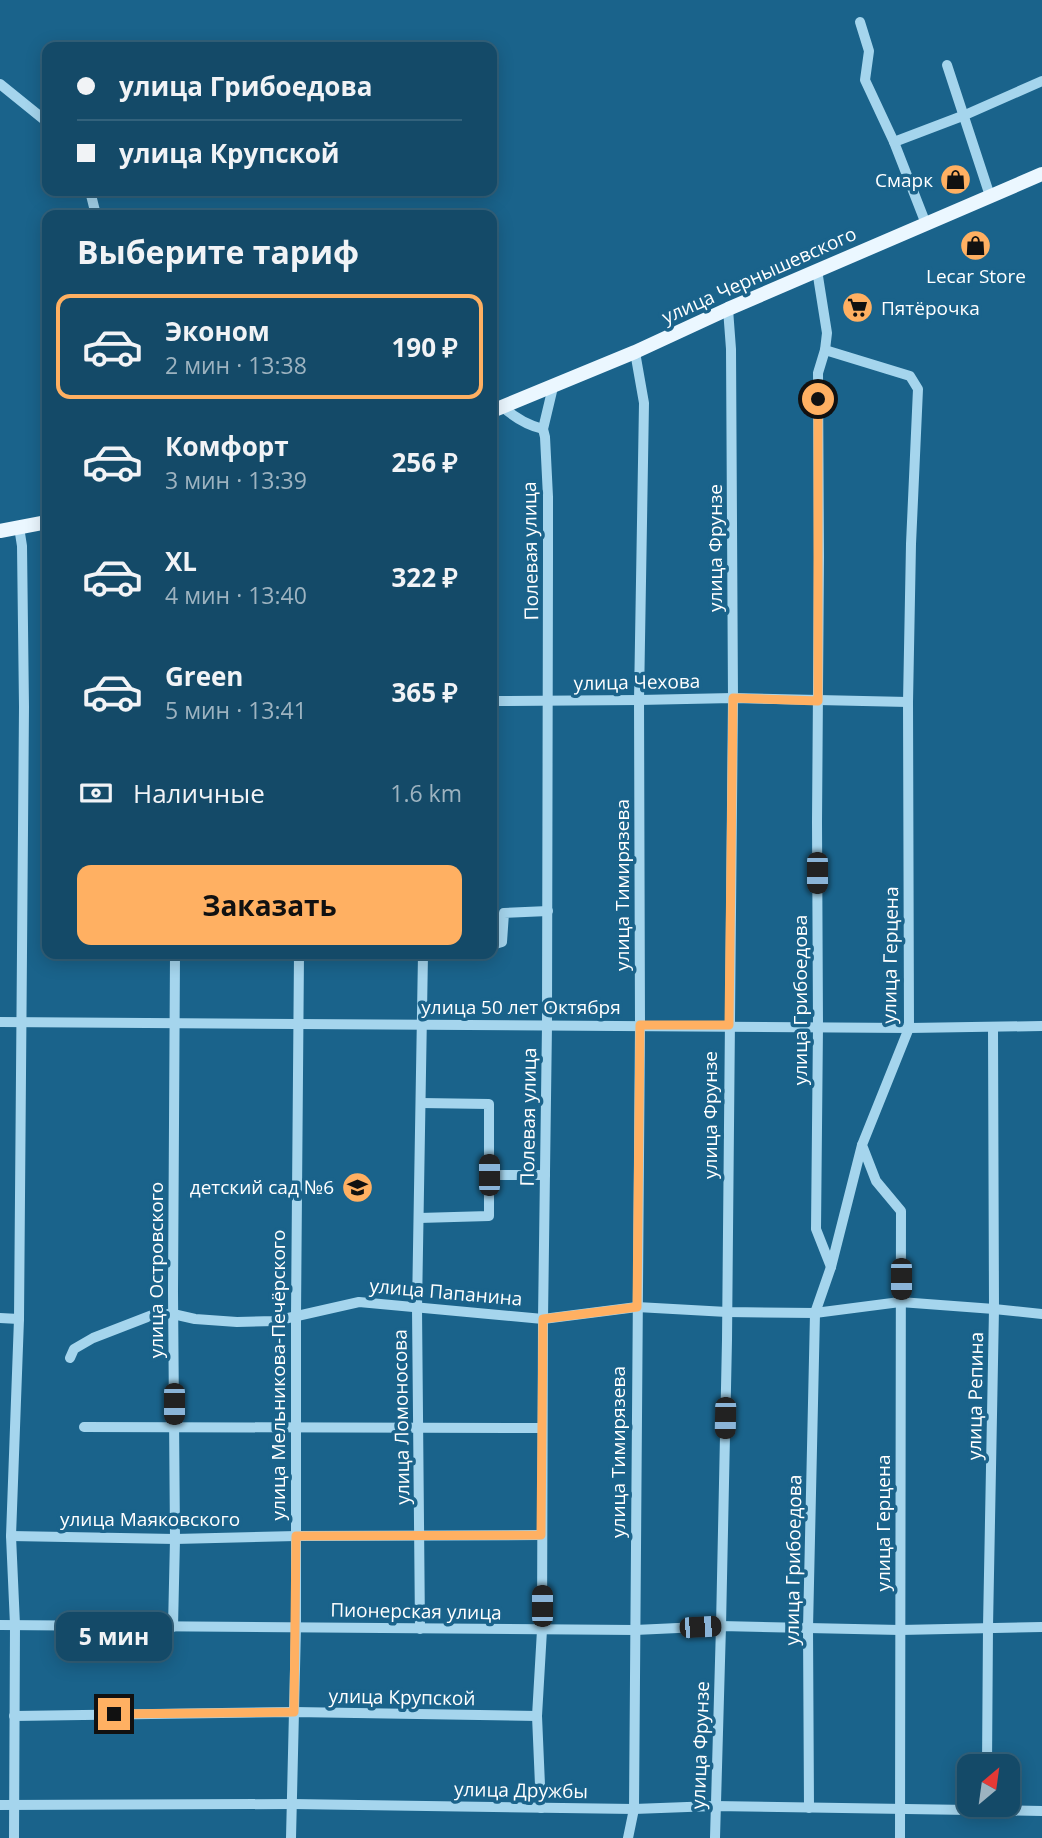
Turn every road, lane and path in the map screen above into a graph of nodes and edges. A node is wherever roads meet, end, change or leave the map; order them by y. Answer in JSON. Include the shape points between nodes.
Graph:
{"nodes":[{"id":1,"x":860,"y":22,"type":"dead end"},
{"id":2,"x":947,"y":65,"type":"dead end"},
{"id":3,"x":1042,"y":81,"type":"edge"},
{"id":4,"x":0,"y":85,"type":"edge"},
{"id":5,"x":964,"y":115,"type":"junction"},
{"id":6,"x":42,"y":118,"type":"edge"},
{"id":7,"x":894,"y":142,"type":"junction"},
{"id":8,"x":1042,"y":174,"type":"edge"},
{"id":9,"x":990,"y":196,"type":"junction"},
{"id":10,"x":926,"y":224,"type":"junction"},
{"id":11,"x":817,"y":270,"type":"junction"},
{"id":12,"x":728,"y":309,"type":"junction"},
{"id":13,"x":825,"y":350,"type":"junction"},
{"id":14,"x":635,"y":352,"type":"junction"},
{"id":15,"x":553,"y":387,"type":"junction"},
{"id":16,"x":498,"y":409,"type":"edge"},
{"id":17,"x":543,"y":429,"type":"junction"},
{"id":18,"x":42,"y":523,"type":"edge"},
{"id":19,"x":19,"y":527,"type":"junction"},
{"id":20,"x":0,"y":531,"type":"edge"},
{"id":21,"x":733,"y":698,"type":"junction"},
{"id":22,"x":639,"y":700,"type":"junction"},
{"id":23,"x":497,"y":701,"type":"edge"},
{"id":24,"x":549,"y":701,"type":"junction"},
{"id":25,"x":818,"y":701,"type":"junction"},
{"id":26,"x":908,"y":702,"type":"junction"},
{"id":27,"x":548,"y":911,"type":"junction"},
{"id":28,"x":497,"y":944,"type":"edge"},
{"id":29,"x":175,"y":959,"type":"edge"},
{"id":30,"x":299,"y":959,"type":"edge"},
{"id":31,"x":423,"y":959,"type":"edge"},
{"id":32,"x":0,"y":1021,"type":"edge"},
{"id":33,"x":22,"y":1022,"type":"junction"},
{"id":34,"x":175,"y":1024,"type":"junction"},
{"id":35,"x":298,"y":1024,"type":"junction"},
{"id":36,"x":422,"y":1024,"type":"junction"},
{"id":37,"x":547,"y":1024,"type":"junction"},
{"id":38,"x":640,"y":1025,"type":"junction"},
{"id":39,"x":729,"y":1025,"type":"junction"},
{"id":40,"x":818,"y":1026,"type":"junction"},
{"id":41,"x":1042,"y":1026,"type":"edge"},
{"id":42,"x":909,"y":1028,"type":"junction"},
{"id":43,"x":993,"y":1028,"type":"junction"},
{"id":44,"x":421,"y":1103,"type":"junction"},
{"id":45,"x":862,"y":1145,"type":"junction"},
{"id":46,"x":489,"y":1175,"type":"junction"},
{"id":47,"x":545,"y":1175,"type":"junction"},
{"id":48,"x":419,"y":1217,"type":"junction"},
{"id":49,"x":831,"y":1267,"type":"junction"},
{"id":50,"x":900,"y":1302,"type":"junction"},
{"id":51,"x":637,"y":1307,"type":"junction"},
{"id":52,"x":418,"y":1308,"type":"junction"},
{"id":53,"x":994,"y":1309,"type":"junction"},
{"id":54,"x":727,"y":1312,"type":"junction"},
{"id":55,"x":815,"y":1313,"type":"junction"},
{"id":56,"x":173,"y":1314,"type":"junction"},
{"id":57,"x":1042,"y":1314,"type":"edge"},
{"id":58,"x":296,"y":1315,"type":"junction"},
{"id":59,"x":0,"y":1318,"type":"edge"},
{"id":60,"x":19,"y":1318,"type":"junction"},
{"id":61,"x":543,"y":1319,"type":"junction"},
{"id":62,"x":70,"y":1358,"type":"dead end"},
{"id":63,"x":84,"y":1427,"type":"dead end"},
{"id":64,"x":174,"y":1427,"type":"junction"},
{"id":65,"x":296,"y":1428,"type":"junction"},
{"id":66,"x":542,"y":1428,"type":"junction"},
{"id":67,"x":419,"y":1429,"type":"junction"},
{"id":68,"x":541,"y":1535,"type":"junction"},
{"id":69,"x":10,"y":1536,"type":"junction"},
{"id":70,"x":296,"y":1536,"type":"junction"},
{"id":71,"x":420,"y":1536,"type":"junction"},
{"id":72,"x":175,"y":1539,"type":"junction"},
{"id":73,"x":0,"y":1625,"type":"edge"},
{"id":74,"x":15,"y":1625,"type":"junction"},
{"id":75,"x":721,"y":1626,"type":"junction"},
{"id":76,"x":296,"y":1627,"type":"junction"},
{"id":77,"x":988,"y":1627,"type":"junction"},
{"id":78,"x":1042,"y":1627,"type":"edge"},
{"id":79,"x":173,"y":1628,"type":"junction"},
{"id":80,"x":808,"y":1628,"type":"junction"},
{"id":81,"x":421,"y":1629,"type":"junction"},
{"id":82,"x":542,"y":1630,"type":"junction"},
{"id":83,"x":635,"y":1630,"type":"junction"},
{"id":84,"x":900,"y":1630,"type":"junction"},
{"id":85,"x":294,"y":1712,"type":"junction"},
{"id":86,"x":14,"y":1716,"type":"junction"},
{"id":87,"x":537,"y":1716,"type":"junction"},
{"id":88,"x":987,"y":1754,"type":"edge"},
{"id":89,"x":13,"y":1804,"type":"junction"},
{"id":90,"x":292,"y":1804,"type":"junction"},
{"id":91,"x":0,"y":1805,"type":"edge"},
{"id":92,"x":714,"y":1806,"type":"junction"},
{"id":93,"x":541,"y":1808,"type":"junction"},
{"id":94,"x":809,"y":1808,"type":"junction"},
{"id":95,"x":957,"y":1808,"type":"edge"},
{"id":96,"x":634,"y":1809,"type":"junction"},
{"id":97,"x":1020,"y":1809,"type":"edge"},
{"id":98,"x":900,"y":1810,"type":"junction"},
{"id":99,"x":1042,"y":1811,"type":"edge"},
{"id":100,"x":14,"y":1838,"type":"edge"},
{"id":101,"x":291,"y":1838,"type":"edge"},
{"id":102,"x":628,"y":1838,"type":"edge"},
{"id":103,"x":715,"y":1838,"type":"edge"},
{"id":104,"x":900,"y":1838,"type":"edge"}],
"edges":[{"from":1,"to":7,"type":"street","via":[[869,51],[865,80]]},
{"from":2,"to":5,"type":"street"},
{"from":3,"to":5,"type":"street"},
{"from":4,"to":6,"type":"street"},
{"from":5,"to":7,"type":"street"},
{"from":5,"to":9,"type":"street"},
{"from":7,"to":10,"type":"street"},
{"from":8,"to":9,"type":"main road","name":"улица Чернышевского"},
{"from":9,"to":10,"type":"main road","name":"улица Чернышевского"},
{"from":10,"to":11,"type":"main road","name":"улица Чернышевского"},
{"from":11,"to":12,"type":"main road","name":"улица Чернышевского"},
{"from":11,"to":13,"type":"street","name":"улица Грибоедова","via":[[827,333]]},
{"from":12,"to":14,"type":"main road","name":"улица Чернышевского"},
{"from":12,"to":21,"type":"street","name":"улица Фрунзе"},
{"from":13,"to":25,"type":"street","name":"улица Грибоедова","via":[[818,373]]},
{"from":13,"to":26,"type":"street","name":"улица Герцена","via":[[910,376],[918,389]]},
{"from":14,"to":15,"type":"main road","name":"улица Чернышевского"},
{"from":14,"to":22,"type":"street","name":"улица Тимирязева","via":[[644,403]]},
{"from":15,"to":16,"type":"main road","name":"улица Чернышевского"},
{"from":15,"to":17,"type":"street","name":"Полевая улица"},
{"from":16,"to":17,"type":"street"},
{"from":17,"to":24,"type":"street","name":"Полевая улица","via":[[548,496]]},
{"from":18,"to":19,"type":"main road"},
{"from":19,"to":20,"type":"main road"},
{"from":19,"to":33,"type":"street","via":[[24,707]]},
{"from":21,"to":22,"type":"street","name":"улица Чехова"},
{"from":21,"to":25,"type":"street","name":"улица Чехова"},
{"from":21,"to":39,"type":"street","name":"улица Фрунзе"},
{"from":22,"to":24,"type":"street","name":"улица Чехова"},
{"from":22,"to":38,"type":"street","name":"улица Тимирязева"},
{"from":23,"to":24,"type":"street","name":"улица Чехова"},
{"from":24,"to":27,"type":"street","name":"Полевая улица"},
{"from":25,"to":26,"type":"street","name":"улица Чехова"},
{"from":25,"to":40,"type":"street","name":"улица Грибоедова"},
{"from":26,"to":42,"type":"street","name":"улица Герцена"},
{"from":27,"to":28,"type":"street","via":[[504,914],[502,943]]},
{"from":27,"to":37,"type":"street","name":"Полевая улица"},
{"from":29,"to":34,"type":"street","name":"улица Островского"},
{"from":30,"to":35,"type":"street","name":"улица Мельникова-Печёрского"},
{"from":31,"to":36,"type":"street","name":"улица Ломоносова"},
{"from":32,"to":33,"type":"street","name":"улица 50 лет Октября"},
{"from":33,"to":34,"type":"street","name":"улица 50 лет Октября"},
{"from":33,"to":60,"type":"street"},
{"from":34,"to":35,"type":"street","name":"улица 50 лет Октября"},
{"from":34,"to":56,"type":"street","name":"улица Островского"},
{"from":35,"to":36,"type":"street","name":"улица 50 лет Октября"},
{"from":35,"to":58,"type":"street","name":"улица Мельникова-Печёрского"},
{"from":36,"to":37,"type":"street","name":"улица 50 лет Октября"},
{"from":36,"to":44,"type":"street","name":"улица Ломоносова"},
{"from":37,"to":38,"type":"street","name":"улица 50 лет Октября"},
{"from":37,"to":47,"type":"street","name":"Полевая улица"},
{"from":38,"to":39,"type":"street","name":"улица 50 лет Октября"},
{"from":38,"to":51,"type":"street","name":"улица Тимирязева"},
{"from":39,"to":40,"type":"street","name":"улица 50 лет Октября"},
{"from":39,"to":54,"type":"street","name":"улица Фрунзе"},
{"from":40,"to":42,"type":"street","name":"улица 50 лет Октября"},
{"from":40,"to":49,"type":"street","name":"улица Грибоедова","via":[[816,1229]]},
{"from":41,"to":43,"type":"street","name":"улица 50 лет Октября"},
{"from":42,"to":43,"type":"street","name":"улица 50 лет Октября"},
{"from":42,"to":45,"type":"street","name":"улица Герцена"},
{"from":43,"to":53,"type":"street","name":"улица Репина"},
{"from":44,"to":46,"type":"street","via":[[489,1104]]},
{"from":44,"to":48,"type":"street","name":"улица Ломоносова"},
{"from":45,"to":49,"type":"street","name":"улица Грибоедова"},
{"from":45,"to":50,"type":"street","name":"улица Герцена","via":[[876,1181],[901,1212]]},
{"from":46,"to":47,"type":"street"},
{"from":46,"to":48,"type":"street","via":[[489,1216]]},
{"from":47,"to":61,"type":"street","name":"Полевая улица"},
{"from":48,"to":52,"type":"street","name":"улица Ломоносова"},
{"from":49,"to":55,"type":"street","name":"улица Грибоедова"},
{"from":50,"to":53,"type":"street","name":"улица Папанина"},
{"from":50,"to":55,"type":"street","name":"улица Папанина"},
{"from":50,"to":84,"type":"street","name":"улица Герцена"},
{"from":51,"to":54,"type":"street","name":"улица Папанина"},
{"from":51,"to":61,"type":"street","name":"улица Папанина"},
{"from":51,"to":83,"type":"street","name":"улица Тимирязева"},
{"from":52,"to":58,"type":"street","name":"улица Папанина","via":[[359,1301]]},
{"from":52,"to":61,"type":"street","name":"улица Папанина"},
{"from":52,"to":67,"type":"street","name":"улица Ломоносова"},
{"from":53,"to":57,"type":"street","name":"улица Папанина"},
{"from":53,"to":77,"type":"street","name":"улица Репина"},
{"from":54,"to":55,"type":"street","name":"улица Папанина"},
{"from":54,"to":75,"type":"street","name":"улица Фрунзе"},
{"from":55,"to":80,"type":"street","name":"улица Грибоедова"},
{"from":56,"to":58,"type":"street","name":"улица Папанина","via":[[237,1322]]},
{"from":56,"to":62,"type":"street","name":"улица Папанина","via":[[155,1314],[93,1338],[74,1349]]},
{"from":56,"to":64,"type":"street","name":"улица Островского"},
{"from":58,"to":65,"type":"street","name":"улица Мельникова-Печёрского"},
{"from":59,"to":60,"type":"street"},
{"from":60,"to":69,"type":"street"},
{"from":61,"to":66,"type":"street","name":"Полевая улица"},
{"from":63,"to":64,"type":"street"},
{"from":64,"to":65,"type":"street"},
{"from":64,"to":72,"type":"street","name":"улица Островского"},
{"from":65,"to":67,"type":"street"},
{"from":65,"to":70,"type":"street","name":"улица Мельникова-Печёрского"},
{"from":66,"to":67,"type":"street"},
{"from":66,"to":68,"type":"street","name":"Полевая улица"},
{"from":67,"to":71,"type":"street","name":"улица Ломоносова"},
{"from":68,"to":71,"type":"street","name":"улица Маяковского"},
{"from":68,"to":82,"type":"street","name":"Полевая улица"},
{"from":69,"to":72,"type":"street","name":"улица Маяковского"},
{"from":69,"to":74,"type":"street"},
{"from":70,"to":71,"type":"street","name":"улица Маяковского"},
{"from":70,"to":72,"type":"street","name":"улица Маяковского"},
{"from":70,"to":76,"type":"street","name":"улица Мельникова-Печёрского"},
{"from":71,"to":81,"type":"street","name":"улица Ломоносова"},
{"from":72,"to":79,"type":"street","name":"улица Островского"},
{"from":73,"to":74,"type":"street","name":"Пионерская улица"},
{"from":74,"to":79,"type":"street","name":"Пионерская улица"},
{"from":74,"to":86,"type":"street"},
{"from":75,"to":80,"type":"street","name":"Пионерская улица"},
{"from":75,"to":83,"type":"street","name":"Пионерская улица"},
{"from":75,"to":92,"type":"street","name":"улица Фрунзе"},
{"from":76,"to":79,"type":"street","name":"Пионерская улица"},
{"from":76,"to":81,"type":"street","name":"Пионерская улица"},
{"from":76,"to":85,"type":"street","name":"улица Мельникова-Печёрского"},
{"from":77,"to":78,"type":"street","name":"Пионерская улица"},
{"from":77,"to":84,"type":"street","name":"Пионерская улица"},
{"from":77,"to":88,"type":"street","name":"улица Репина"},
{"from":80,"to":84,"type":"street","name":"Пионерская улица"},
{"from":80,"to":94,"type":"street","name":"улица Грибоедова"},
{"from":81,"to":82,"type":"street","name":"Пионерская улица"},
{"from":82,"to":83,"type":"street","name":"Пионерская улица"},
{"from":82,"to":87,"type":"street","name":"Полевая улица"},
{"from":83,"to":96,"type":"street","name":"улица Тимирязева"},
{"from":84,"to":98,"type":"street","name":"улица Герцена"},
{"from":85,"to":86,"type":"street","name":"улица Крупской"},
{"from":85,"to":87,"type":"street","name":"улица Крупской"},
{"from":85,"to":90,"type":"street","name":"улица Мельникова-Печёрского"},
{"from":86,"to":89,"type":"street"},
{"from":87,"to":93,"type":"street","name":"Полевая улица"},
{"from":89,"to":90,"type":"street","name":"улица Дружбы"},
{"from":89,"to":91,"type":"street","name":"улица Дружбы"},
{"from":89,"to":100,"type":"street"},
{"from":90,"to":93,"type":"street","name":"улица Дружбы"},
{"from":90,"to":101,"type":"street","name":"улица Мельникова-Печёрского"},
{"from":92,"to":94,"type":"street","name":"улица Дружбы"},
{"from":92,"to":96,"type":"street","name":"улица Дружбы"},
{"from":92,"to":103,"type":"street","name":"улица Фрунзе"},
{"from":93,"to":96,"type":"street","name":"улица Дружбы"},
{"from":94,"to":98,"type":"street","name":"улица Дружбы"},
{"from":95,"to":98,"type":"street","name":"улица Дружбы"},
{"from":96,"to":102,"type":"street","name":"улица Тимирязева"},
{"from":97,"to":99,"type":"street","name":"улица Дружбы"},
{"from":98,"to":104,"type":"street","name":"улица Герцена"}]}
